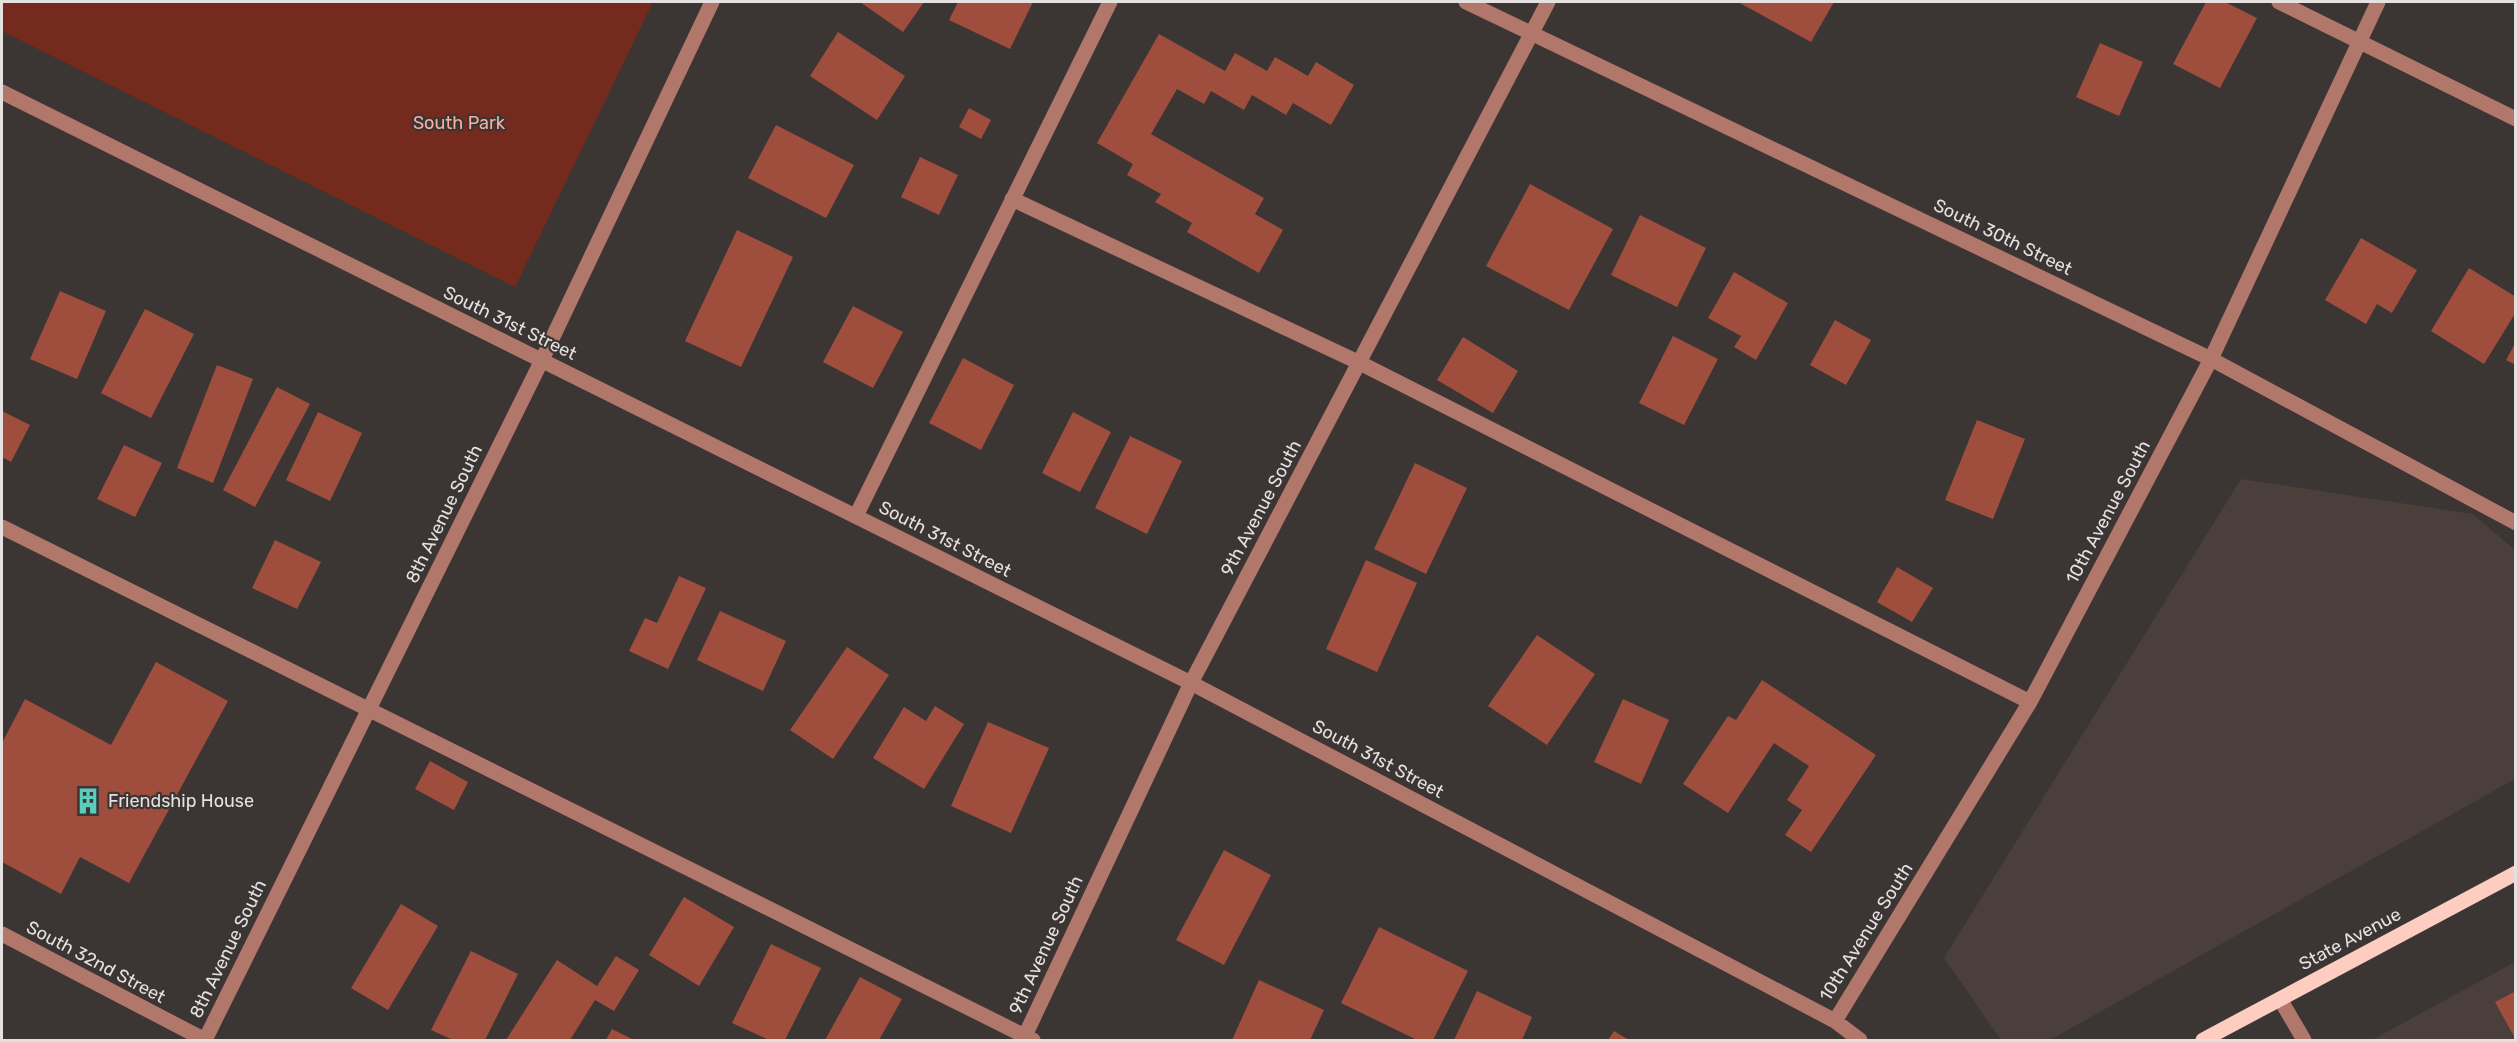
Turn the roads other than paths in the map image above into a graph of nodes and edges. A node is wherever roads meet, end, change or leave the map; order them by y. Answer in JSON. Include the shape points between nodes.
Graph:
{"nodes":[{"id":1,"x":712,"y":2,"type":"edge"},
{"id":2,"x":1110,"y":2,"type":"edge"},
{"id":3,"x":1466,"y":2,"type":"edge"},
{"id":4,"x":1548,"y":2,"type":"edge"},
{"id":5,"x":2279,"y":2,"type":"edge"},
{"id":6,"x":2378,"y":2,"type":"edge"},
{"id":7,"x":1532,"y":33,"type":"junction"},
{"id":8,"x":2360,"y":41,"type":"junction"},
{"id":9,"x":2,"y":92,"type":"edge"},
{"id":10,"x":2516,"y":119,"type":"edge"},
{"id":11,"x":1012,"y":199,"type":"junction"},
{"id":12,"x":2211,"y":359,"type":"junction"},
{"id":13,"x":542,"y":360,"type":"junction"},
{"id":14,"x":1360,"y":363,"type":"junction"},
{"id":15,"x":856,"y":516,"type":"junction"},
{"id":16,"x":2516,"y":523,"type":"edge"},
{"id":17,"x":2,"y":527,"type":"edge"},
{"id":18,"x":1191,"y":683,"type":"junction"},
{"id":19,"x":2030,"y":702,"type":"junction"},
{"id":20,"x":368,"y":710,"type":"junction"},
{"id":21,"x":2516,"y":873,"type":"edge"},
{"id":22,"x":2,"y":934,"type":"edge"},
{"id":23,"x":2280,"y":999,"type":"junction"},
{"id":24,"x":1835,"y":1021,"type":"junction"},
{"id":25,"x":1028,"y":1039,"type":"edge"},
{"id":26,"x":205,"y":1040,"type":"edge"},
{"id":27,"x":1860,"y":1041,"type":"edge"},
{"id":28,"x":2203,"y":1041,"type":"edge"},
{"id":29,"x":2304,"y":1041,"type":"edge"}],
"edges":[{"from":1,"to":13,"type":"street","name":"8th Avenue South"},
{"from":2,"to":11,"type":"street"},
{"from":3,"to":7,"type":"street","name":"South 30th Street"},
{"from":4,"to":7,"type":"street","name":"9th Avenue South"},
{"from":5,"to":8,"type":"street"},
{"from":6,"to":8,"type":"street","name":"10th Avenue South"},
{"from":7,"to":12,"type":"street","name":"South 30th Street"},
{"from":7,"to":14,"type":"street","name":"9th Avenue South"},
{"from":8,"to":10,"type":"street"},
{"from":8,"to":12,"type":"street","name":"10th Avenue South"},
{"from":9,"to":13,"type":"street","name":"South 31st Street"},
{"from":11,"to":14,"type":"street"},
{"from":11,"to":15,"type":"street"},
{"from":12,"to":16,"type":"street","name":"South 30th Street"},
{"from":12,"to":19,"type":"street","name":"10th Avenue South"},
{"from":13,"to":15,"type":"street","name":"South 31st Street"},
{"from":13,"to":20,"type":"street","name":"8th Avenue South"},
{"from":14,"to":18,"type":"street","name":"9th Avenue South"},
{"from":14,"to":19,"type":"street"},
{"from":15,"to":18,"type":"street","name":"South 31st Street"},
{"from":17,"to":20,"type":"street"},
{"from":18,"to":24,"type":"street","name":"South 31st Street"},
{"from":18,"to":25,"type":"street","name":"9th Avenue South"},
{"from":19,"to":24,"type":"street","name":"10th Avenue South"},
{"from":20,"to":25,"type":"street"},
{"from":20,"to":26,"type":"street","name":"8th Avenue South"},
{"from":21,"to":23,"type":"main road","name":"State Avenue"},
{"from":22,"to":26,"type":"street","name":"South 32nd Street"},
{"from":23,"to":28,"type":"main road","name":"State Avenue"},
{"from":23,"to":29,"type":"street"},
{"from":24,"to":27,"type":"street","name":"South 31st Street"}]}
